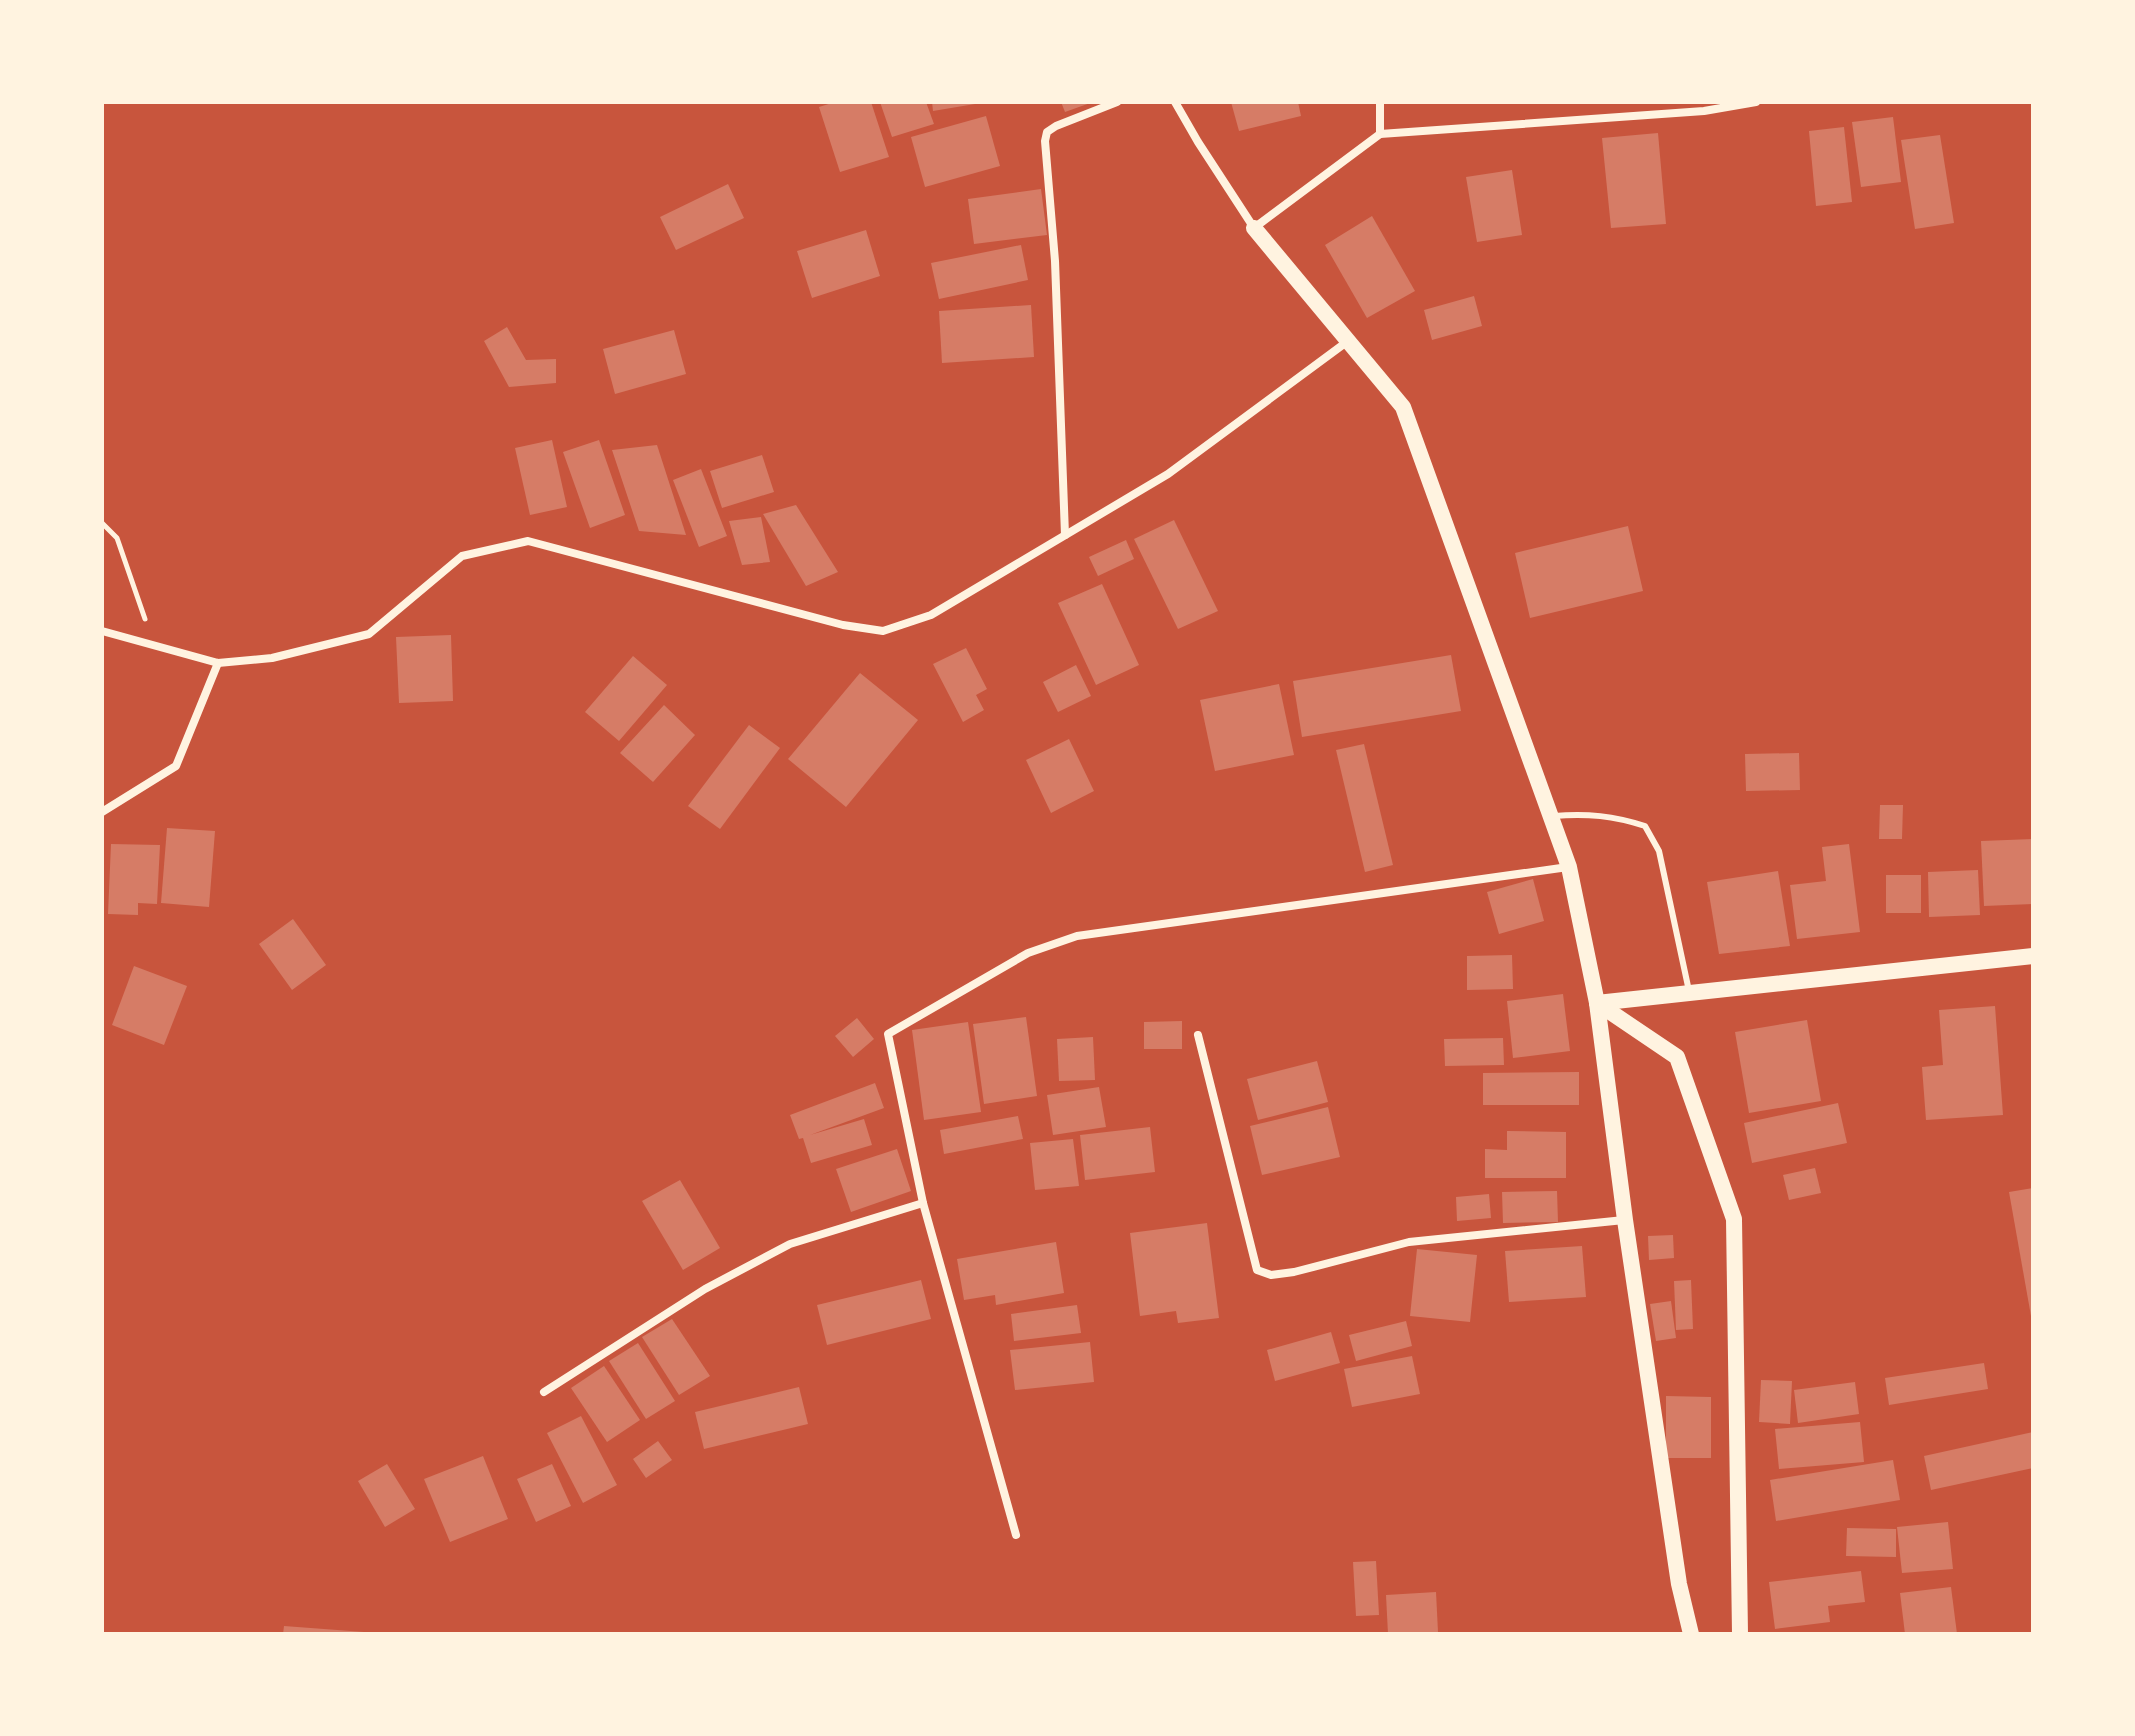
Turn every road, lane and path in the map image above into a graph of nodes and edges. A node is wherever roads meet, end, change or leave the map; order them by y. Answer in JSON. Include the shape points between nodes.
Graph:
{"nodes":[{"id":1,"x":1117,"y":102,"type":"edge"},
{"id":2,"x":1175,"y":102,"type":"edge"},
{"id":3,"x":1380,"y":102,"type":"edge"},
{"id":4,"x":1756,"y":102,"type":"edge"},
{"id":5,"x":1380,"y":134,"type":"junction"},
{"id":6,"x":1254,"y":228,"type":"junction"},
{"id":7,"x":1348,"y":341,"type":"junction"},
{"id":8,"x":102,"y":523,"type":"edge"},
{"id":9,"x":1065,"y":535,"type":"junction"},
{"id":10,"x":102,"y":631,"type":"edge"},
{"id":11,"x":153,"y":643,"type":"junction"},
{"id":12,"x":218,"y":663,"type":"junction"},
{"id":13,"x":102,"y":812,"type":"edge"},
{"id":14,"x":1551,"y":816,"type":"junction"},
{"id":15,"x":1569,"y":867,"type":"junction"},
{"id":16,"x":2033,"y":956,"type":"edge"},
{"id":17,"x":1689,"y":991,"type":"junction"},
{"id":18,"x":1597,"y":1003,"type":"junction"},
{"id":19,"x":1198,"y":1035,"type":"dead end"},
{"id":20,"x":923,"y":1203,"type":"junction"},
{"id":21,"x":1625,"y":1220,"type":"junction"},
{"id":22,"x":544,"y":1392,"type":"dead end"},
{"id":23,"x":1016,"y":1535,"type":"dead end"},
{"id":24,"x":1691,"y":1634,"type":"edge"},
{"id":25,"x":1740,"y":1634,"type":"edge"}],
"edges":[{"from":1,"to":9,"type":"street","via":[[1056,126],[1045,141]]},
{"from":2,"to":6,"type":"street"},
{"from":3,"to":5,"type":"street"},
{"from":4,"to":5,"type":"street","via":[[1704,111]]},
{"from":5,"to":6,"type":"street"},
{"from":6,"to":7,"type":"main road"},
{"from":7,"to":9,"type":"street","via":[[1168,474]]},
{"from":7,"to":14,"type":"main road","via":[[1403,407]]},
{"from":8,"to":11,"type":"path","via":[[117,538]]},
{"from":9,"to":12,"type":"street","via":[[931,615],[883,631],[843,625],[528,541],[462,556],[369,634],[272,658]]},
{"from":10,"to":11,"type":"street"},
{"from":11,"to":12,"type":"street"},
{"from":12,"to":13,"type":"street","via":[[176,766]]},
{"from":14,"to":15,"type":"main road"},
{"from":14,"to":17,"type":"lane","via":[[1584,813],[1645,826],[1659,851]]},
{"from":15,"to":18,"type":"main road"},
{"from":15,"to":20,"type":"street","via":[[1077,936],[1028,953],[888,1034]]},
{"from":16,"to":17,"type":"main road"},
{"from":17,"to":18,"type":"main road"},
{"from":18,"to":21,"type":"main road"},
{"from":18,"to":25,"type":"main road","via":[[1677,1057],[1734,1219]]},
{"from":19,"to":21,"type":"street","via":[[1257,1270],[1271,1275],[1294,1272],[1409,1242]]},
{"from":20,"to":22,"type":"street","via":[[790,1244],[705,1289]]},
{"from":20,"to":23,"type":"street"},
{"from":21,"to":24,"type":"main road"}]}
